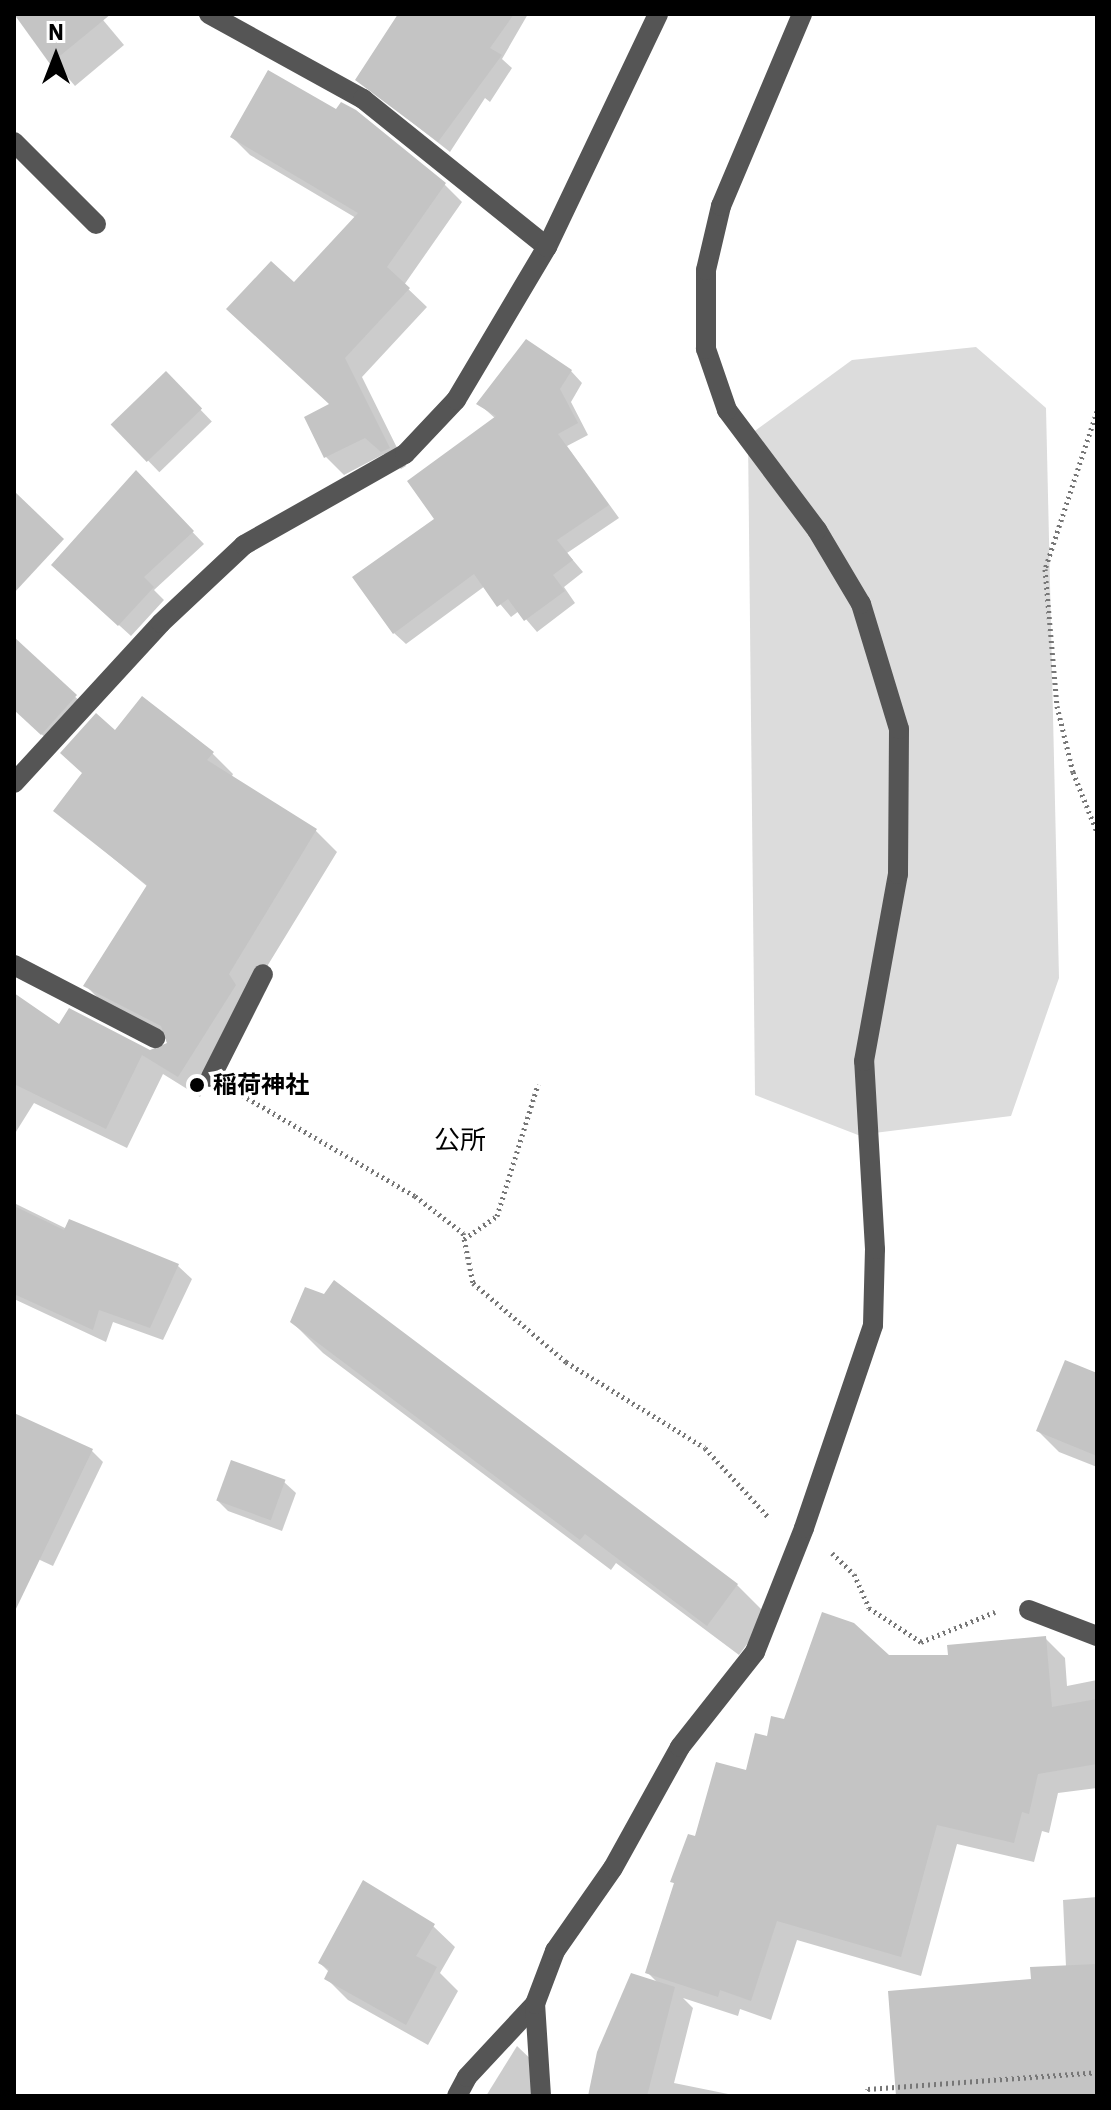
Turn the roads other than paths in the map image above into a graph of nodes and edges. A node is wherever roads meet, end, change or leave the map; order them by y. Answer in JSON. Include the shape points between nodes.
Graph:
{"nodes":[{"id":1,"x":209,"y":14,"type":"edge"},
{"id":2,"x":658,"y":14,"type":"edge"},
{"id":3,"x":802,"y":14,"type":"edge"},
{"id":4,"x":14,"y":142,"type":"edge"},
{"id":5,"x":96,"y":224,"type":"dead end"},
{"id":6,"x":547,"y":247,"type":"junction"},
{"id":7,"x":14,"y":783,"type":"edge"},
{"id":8,"x":14,"y":965,"type":"edge"},
{"id":9,"x":263,"y":974,"type":"dead end"},
{"id":10,"x":155,"y":1038,"type":"dead end"},
{"id":11,"x":211,"y":1077,"type":"road end"},
{"id":12,"x":1029,"y":1610,"type":"road end"},
{"id":13,"x":1097,"y":1636,"type":"edge"},
{"id":14,"x":535,"y":2004,"type":"junction"},
{"id":15,"x":457,"y":2096,"type":"edge"},
{"id":16,"x":541,"y":2096,"type":"edge"}],
"edges":[{"from":1,"to":6,"type":"street","via":[[363,99]]},
{"from":2,"to":6,"type":"street"},
{"from":3,"to":14,"type":"street","via":[[721,206],[706,270],[706,349],[727,410],[817,530],[861,604],[899,729],[898,874],[864,1061],[875,1249],[873,1325],[755,1652],[680,1747],[613,1868],[555,1951]]},
{"from":4,"to":5,"type":"street"},
{"from":6,"to":7,"type":"street","via":[[456,400],[405,454],[244,545],[161,623]]},
{"from":8,"to":10,"type":"street"},
{"from":9,"to":11,"type":"street"},
{"from":12,"to":13,"type":"street"},
{"from":14,"to":15,"type":"street","via":[[467,2077]]},
{"from":14,"to":16,"type":"street"}]}
